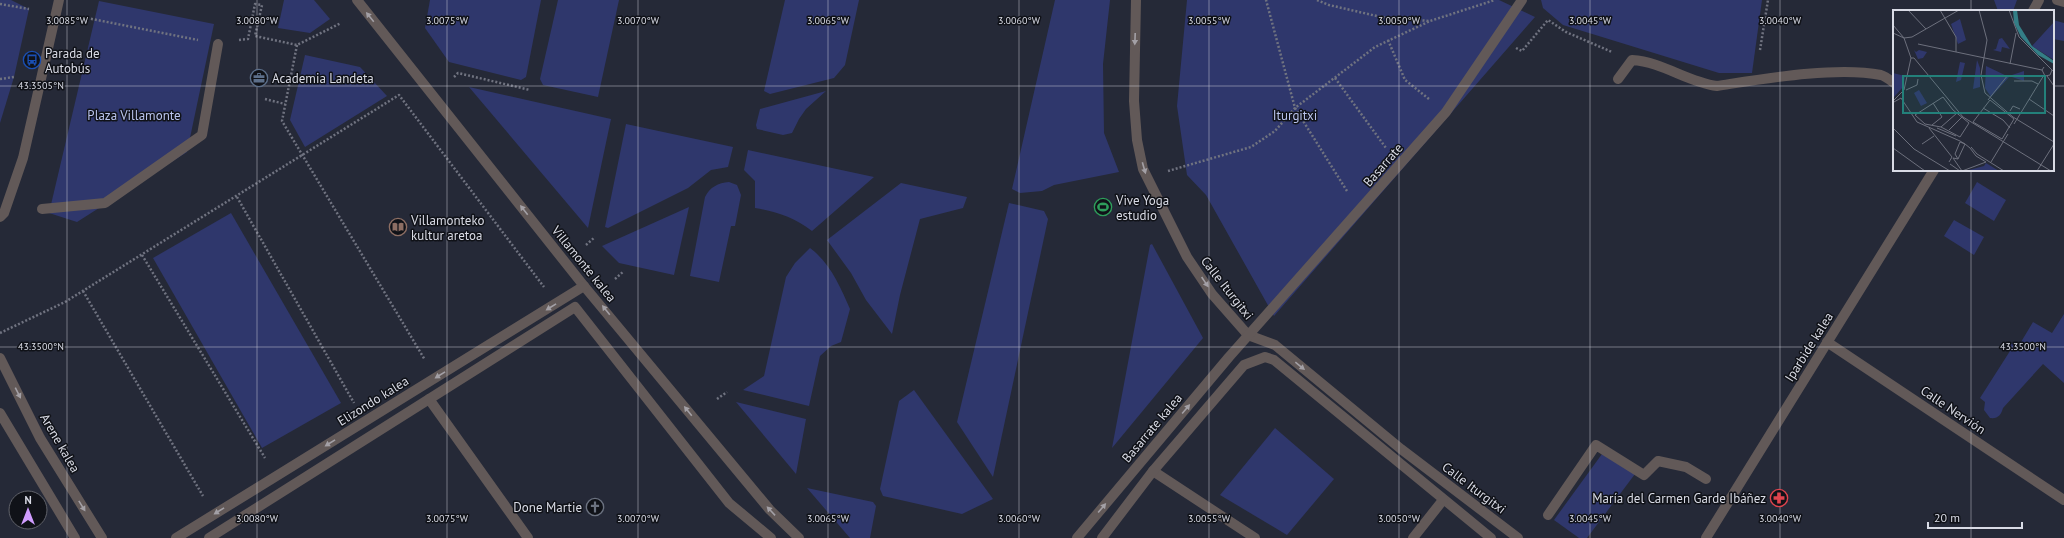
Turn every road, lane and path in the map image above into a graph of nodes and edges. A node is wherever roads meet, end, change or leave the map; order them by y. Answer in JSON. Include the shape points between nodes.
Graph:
{"nodes":[{"id":1,"x":59,"y":0,"type":"edge"},
{"id":2,"x":356,"y":0,"type":"edge"},
{"id":3,"x":1136,"y":0,"type":"edge"},
{"id":4,"x":1266,"y":0,"type":"edge"},
{"id":5,"x":1317,"y":0,"type":"edge"},
{"id":6,"x":1495,"y":0,"type":"edge"},
{"id":7,"x":1522,"y":0,"type":"edge"},
{"id":8,"x":1768,"y":0,"type":"edge"},
{"id":9,"x":2039,"y":0,"type":"edge"},
{"id":10,"x":2057,"y":0,"type":"edge"},
{"id":11,"x":2064,"y":2,"type":"edge"},
{"id":12,"x":0,"y":4,"type":"edge"},
{"id":13,"x":29,"y":9,"type":"dead end"},
{"id":14,"x":2034,"y":10,"type":"edge"},
{"id":15,"x":86,"y":18,"type":"dead end"},
{"id":16,"x":1430,"y":21,"type":"junction"},
{"id":17,"x":341,"y":23,"type":"dead end"},
{"id":18,"x":1388,"y":40,"type":"junction"},
{"id":19,"x":1529,"y":41,"type":"dead end"},
{"id":20,"x":218,"y":44,"type":"junction"},
{"id":21,"x":297,"y":45,"type":"junction"},
{"id":22,"x":1760,"y":50,"type":"dead end"},
{"id":23,"x":1632,"y":60,"type":"junction"},
{"id":24,"x":14,"y":77,"type":"dead end"},
{"id":25,"x":454,"y":77,"type":"dead end"},
{"id":26,"x":1335,"y":78,"type":"junction"},
{"id":27,"x":0,"y":79,"type":"edge"},
{"id":28,"x":1618,"y":79,"type":"dead end"},
{"id":29,"x":1893,"y":82,"type":"edge"},
{"id":30,"x":530,"y":90,"type":"dead end"},
{"id":31,"x":265,"y":99,"type":"dead end"},
{"id":32,"x":285,"y":104,"type":"junction"},
{"id":33,"x":1295,"y":108,"type":"junction"},
{"id":34,"x":1446,"y":112,"type":"junction"},
{"id":35,"x":303,"y":155,"type":"junction"},
{"id":36,"x":1400,"y":166,"type":"junction"},
{"id":37,"x":1933,"y":171,"type":"edge"},
{"id":38,"x":1146,"y":177,"type":"junction"},
{"id":39,"x":236,"y":197,"type":"junction"},
{"id":40,"x":42,"y":209,"type":"dead end"},
{"id":41,"x":1360,"y":211,"type":"junction"},
{"id":42,"x":0,"y":217,"type":"edge"},
{"id":43,"x":595,"y":237,"type":"dead end"},
{"id":44,"x":586,"y":245,"type":"dead end"},
{"id":45,"x":142,"y":255,"type":"junction"},
{"id":46,"x":624,"y":271,"type":"dead end"},
{"id":47,"x":615,"y":278,"type":"dead end"},
{"id":48,"x":584,"y":286,"type":"junction"},
{"id":49,"x":84,"y":291,"type":"junction"},
{"id":50,"x":556,"y":304,"type":"junction"},
{"id":51,"x":0,"y":334,"type":"edge"},
{"id":52,"x":1248,"y":335,"type":"junction"},
{"id":53,"x":1828,"y":342,"type":"junction"},
{"id":54,"x":0,"y":358,"type":"edge"},
{"id":55,"x":436,"y":378,"type":"junction"},
{"id":56,"x":727,"y":392,"type":"dead end"},
{"id":57,"x":429,"y":399,"type":"junction"},
{"id":58,"x":717,"y":399,"type":"dead end"},
{"id":59,"x":0,"y":412,"type":"edge"},
{"id":60,"x":365,"y":422,"type":"junction"},
{"id":61,"x":1154,"y":471,"type":"junction"},
{"id":62,"x":276,"y":476,"type":"junction"},
{"id":63,"x":1706,"y":479,"type":"dead end"},
{"id":64,"x":1443,"y":500,"type":"junction"},
{"id":65,"x":2064,"y":500,"type":"edge"},
{"id":66,"x":214,"y":514,"type":"junction"},
{"id":67,"x":1548,"y":515,"type":"dead end"},
{"id":68,"x":75,"y":538,"type":"edge"},
{"id":69,"x":102,"y":538,"type":"edge"},
{"id":70,"x":176,"y":538,"type":"edge"},
{"id":71,"x":209,"y":538,"type":"edge"},
{"id":72,"x":528,"y":538,"type":"edge"},
{"id":73,"x":771,"y":538,"type":"edge"},
{"id":74,"x":799,"y":538,"type":"edge"},
{"id":75,"x":1077,"y":538,"type":"edge"},
{"id":76,"x":1102,"y":538,"type":"edge"},
{"id":77,"x":1256,"y":538,"type":"edge"},
{"id":78,"x":1413,"y":538,"type":"edge"},
{"id":79,"x":1491,"y":538,"type":"edge"},
{"id":80,"x":1518,"y":538,"type":"edge"},
{"id":81,"x":1706,"y":538,"type":"edge"}],
"edges":[{"from":1,"to":42,"type":"street","via":[[23,158],[4,213]]},
{"from":48,"to":2,"type":"street","name":"Villamonte kalea","one_way":true},
{"from":3,"to":38,"type":"street","name":"Calle Iturgitxi","one_way":true,"via":[[1134,101],[1138,140]]},
{"from":4,"to":33,"type":"path"},
{"from":5,"to":16,"type":"path","via":[[1381,17]]},
{"from":6,"to":16,"type":"path"},
{"from":7,"to":34,"type":"street","name":"Basarrate"},
{"from":8,"to":22,"type":"path"},
{"from":9,"to":14,"type":"street"},
{"from":10,"to":11,"type":"street"},
{"from":12,"to":13,"type":"path"},
{"from":15,"to":20,"type":"path"},
{"from":16,"to":18,"type":"path"},
{"from":17,"to":21,"type":"path"},
{"from":18,"to":26,"type":"path"},
{"from":18,"to":34,"type":"path","via":[[1405,80]]},
{"from":19,"to":23,"type":"path","via":[[1548,20],[1566,32]]},
{"from":20,"to":21,"type":"path","via":[[248,39],[255,4],[262,5],[255,36]]},
{"from":20,"to":40,"type":"street","via":[[202,134],[105,203]]},
{"from":21,"to":32,"type":"path"},
{"from":23,"to":28,"type":"street"},
{"from":23,"to":29,"type":"street","via":[[1659,65],[1704,84],[1717,86],[1853,72],[1882,76]]},
{"from":24,"to":27,"type":"path"},
{"from":25,"to":30,"type":"path","via":[[458,74]]},
{"from":26,"to":33,"type":"path"},
{"from":26,"to":36,"type":"path"},
{"from":31,"to":32,"type":"path"},
{"from":32,"to":35,"type":"path","via":[[282,121]]},
{"from":33,"to":38,"type":"path","via":[[1275,131],[1251,146]]},
{"from":33,"to":41,"type":"path"},
{"from":34,"to":36,"type":"street","name":"Basarrate"},
{"from":35,"to":39,"type":"path"},
{"from":35,"to":50,"type":"path","via":[[399,95]]},
{"from":35,"to":55,"type":"path"},
{"from":36,"to":41,"type":"street","name":"Basarrate"},
{"from":37,"to":53,"type":"street","name":"Iparbide kalea"},
{"from":38,"to":52,"type":"street","name":"Calle Iturgitxi","one_way":true,"via":[[1187,257],[1212,294]]},
{"from":39,"to":45,"type":"path"},
{"from":39,"to":60,"type":"path"},
{"from":41,"to":52,"type":"street","name":"Basarrate"},
{"from":43,"to":44,"type":"path"},
{"from":45,"to":49,"type":"path"},
{"from":45,"to":62,"type":"path"},
{"from":46,"to":47,"type":"path"},
{"from":48,"to":50,"type":"street","name":"Elizondo kalea"},
{"from":74,"to":48,"type":"street","name":"Villamonte kalea","one_way":true,"via":[[770,510]]},
{"from":49,"to":51,"type":"path"},
{"from":49,"to":66,"type":"path"},
{"from":50,"to":55,"type":"street","name":"Elizondo kalea","one_way":true},
{"from":75,"to":52,"type":"street","name":"Basarrate kalea","one_way":true},
{"from":52,"to":80,"type":"street","name":"Calle Iturgitxi","one_way":true,"via":[[1275,345],[1401,449]]},
{"from":53,"to":65,"type":"street","name":"Calle Nervión"},
{"from":53,"to":81,"type":"street","name":"Iparbide kalea"},
{"from":54,"to":69,"type":"street","name":"Arene kalea","one_way":true,"via":[[40,438]]},
{"from":55,"to":60,"type":"street","name":"Elizondo kalea"},
{"from":56,"to":58,"type":"path"},
{"from":57,"to":71,"type":"street"},
{"from":57,"to":72,"type":"street"},
{"from":57,"to":73,"type":"street","via":[[575,307],[729,503]]},
{"from":59,"to":68,"type":"street"},
{"from":60,"to":62,"type":"street","name":"Elizondo kalea","one_way":true},
{"from":61,"to":64,"type":"street","via":[[1244,365],[1265,357],[1274,360]]},
{"from":61,"to":76,"type":"street"},
{"from":61,"to":77,"type":"street"},
{"from":62,"to":66,"type":"street","name":"Elizondo kalea","one_way":true},
{"from":63,"to":67,"type":"street","via":[[1686,467],[1658,461],[1644,475],[1596,445]]},
{"from":64,"to":78,"type":"street"},
{"from":64,"to":79,"type":"street"},
{"from":66,"to":70,"type":"street","name":"Elizondo kalea"}]}
